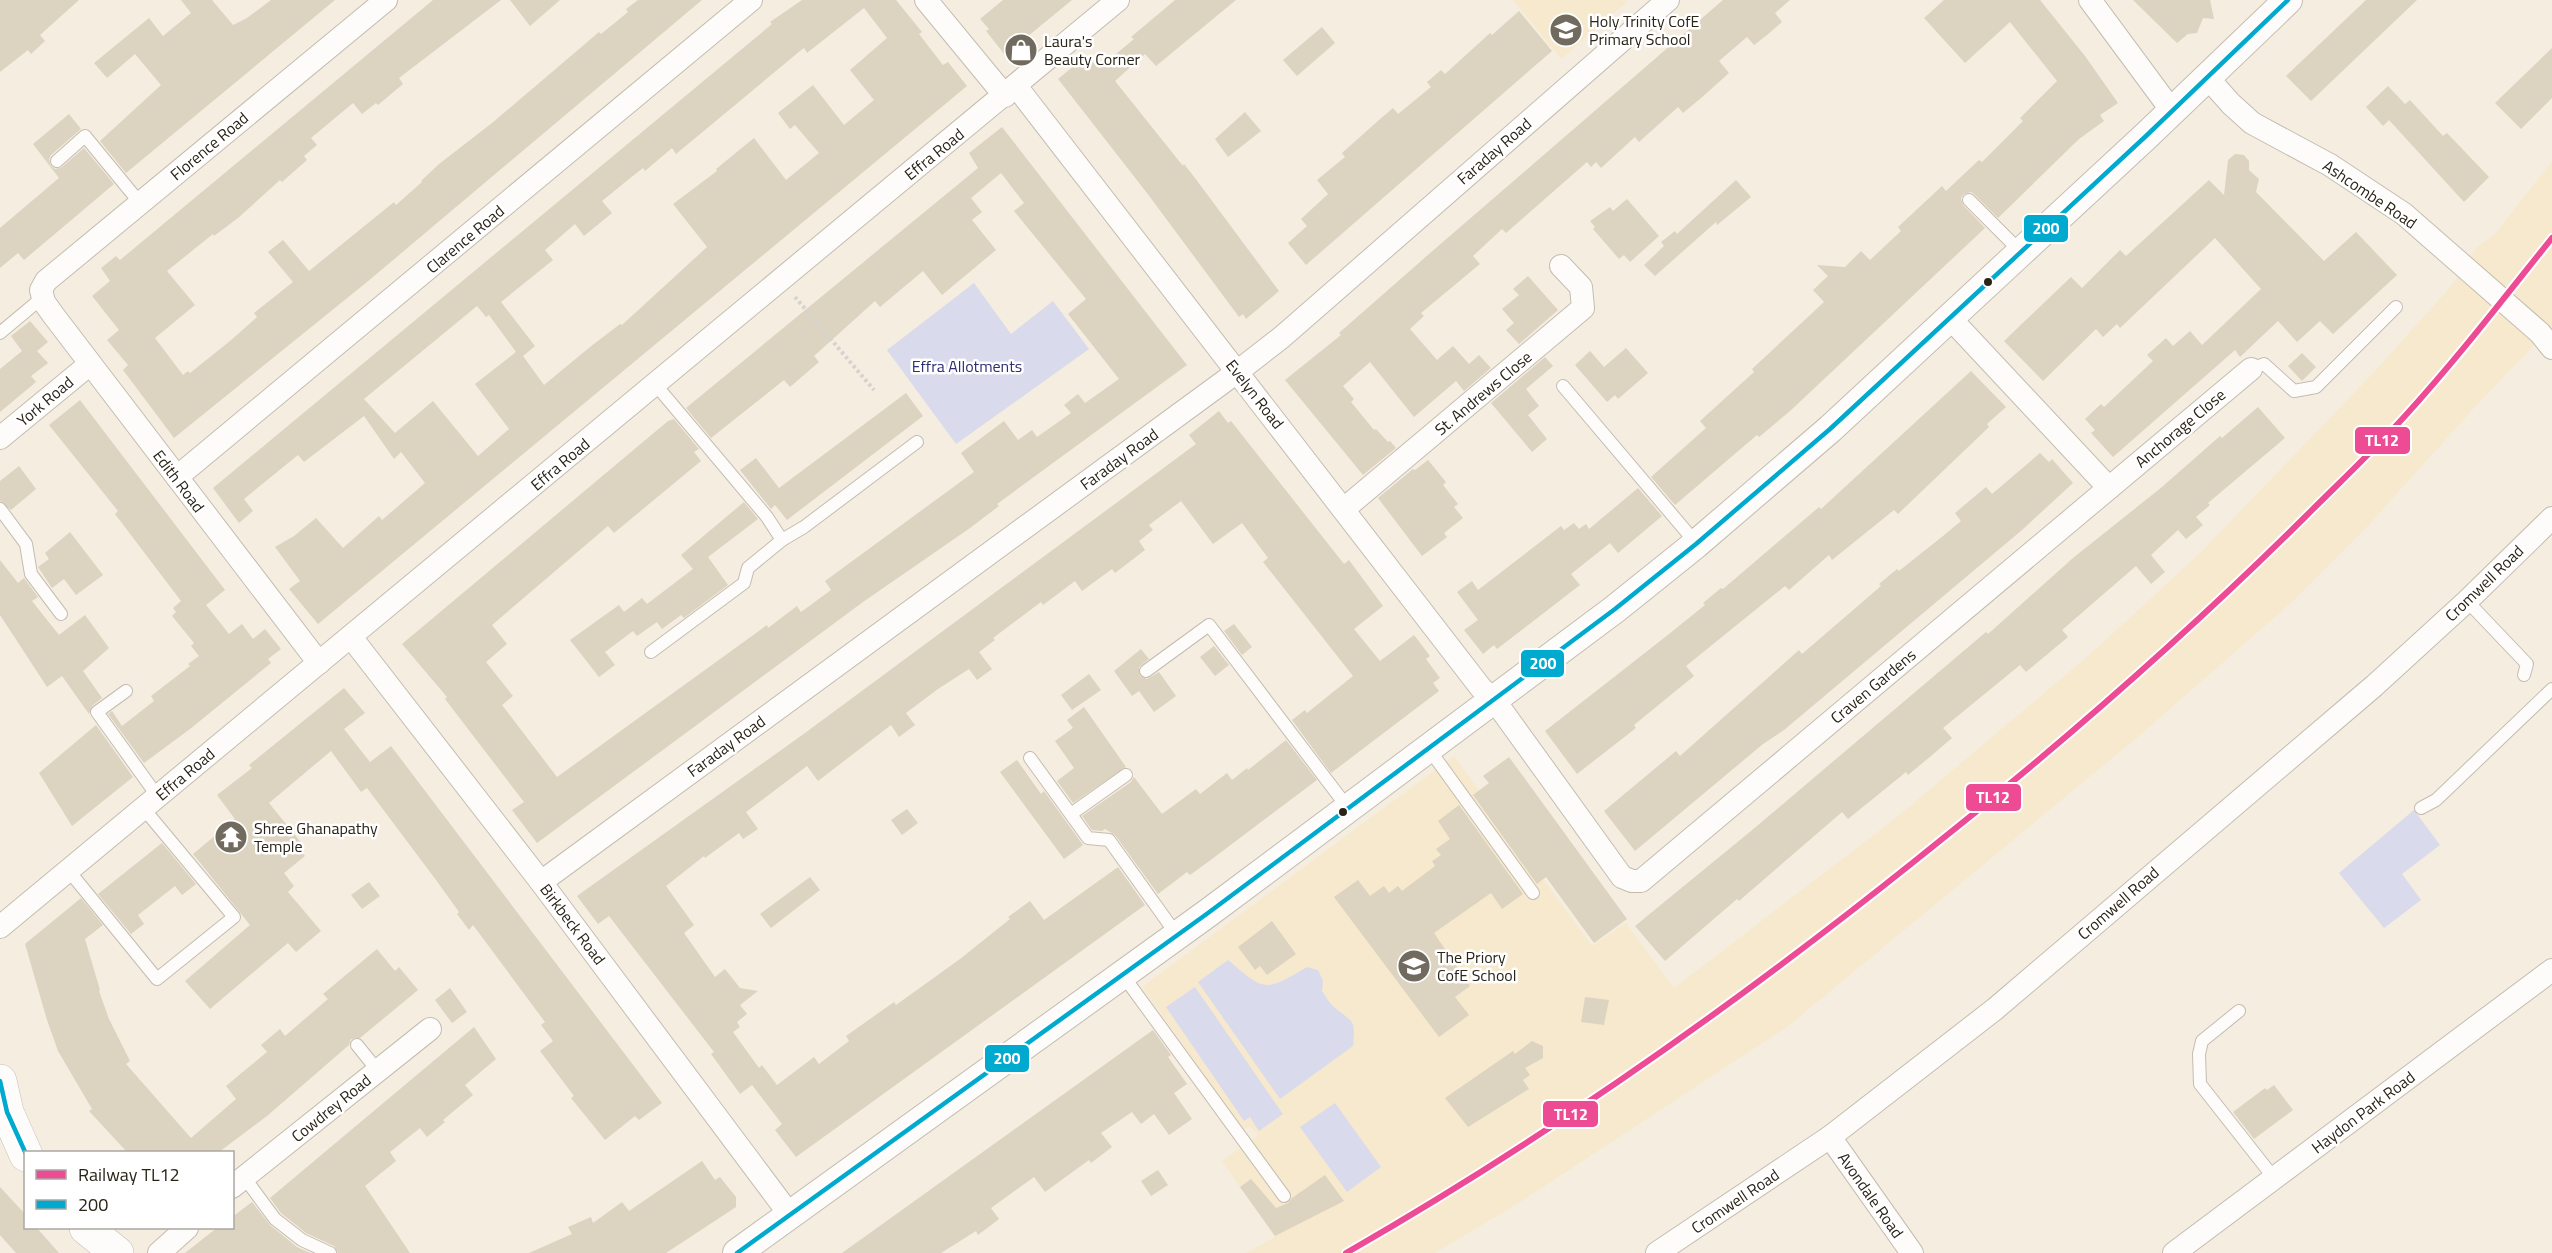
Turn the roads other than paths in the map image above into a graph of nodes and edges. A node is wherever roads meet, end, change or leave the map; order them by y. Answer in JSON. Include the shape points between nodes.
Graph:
{"nodes":[{"id":1,"x":752,"y":0,"type":"edge"},
{"id":2,"x":926,"y":0,"type":"edge"},
{"id":3,"x":1118,"y":0,"type":"edge"},
{"id":4,"x":1668,"y":0,"type":"edge"},
{"id":5,"x":2090,"y":0,"type":"edge"},
{"id":6,"x":2288,"y":0,"type":"edge"},
{"id":7,"x":380,"y":2,"type":"edge"},
{"id":8,"x":2207,"y":77,"type":"junction"},
{"id":9,"x":1010,"y":91,"type":"junction"},
{"id":10,"x":2172,"y":111,"type":"junction"},
{"id":11,"x":57,"y":161,"type":"dead end"},
{"id":12,"x":1969,"y":201,"type":"dead end"},
{"id":13,"x":140,"y":203,"type":"junction"},
{"id":14,"x":2021,"y":252,"type":"junction"},
{"id":15,"x":1562,"y":266,"type":"dead end"},
{"id":16,"x":43,"y":297,"type":"junction"},
{"id":17,"x":2396,"y":307,"type":"dead end"},
{"id":18,"x":1950,"y":318,"type":"junction"},
{"id":19,"x":0,"y":333,"type":"edge"},
{"id":20,"x":2546,"y":340,"type":"edge"},
{"id":21,"x":90,"y":364,"type":"junction"},
{"id":22,"x":2251,"y":369,"type":"joint"},
{"id":23,"x":1238,"y":372,"type":"junction"},
{"id":24,"x":656,"y":384,"type":"junction"},
{"id":25,"x":1563,"y":386,"type":"dead end"},
{"id":26,"x":0,"y":438,"type":"edge"},
{"id":27,"x":917,"y":442,"type":"dead end"},
{"id":28,"x":177,"y":477,"type":"junction"},
{"id":29,"x":2109,"y":488,"type":"junction"},
{"id":30,"x":0,"y":509,"type":"edge"},
{"id":31,"x":1344,"y":509,"type":"junction"},
{"id":32,"x":2552,"y":518,"type":"edge"},
{"id":33,"x":782,"y":540,"type":"junction"},
{"id":34,"x":1696,"y":544,"type":"junction"},
{"id":35,"x":2467,"y":601,"type":"junction"},
{"id":36,"x":60,"y":614,"type":"dead end"},
{"id":37,"x":351,"y":637,"type":"junction"},
{"id":38,"x":651,"y":652,"type":"dead end"},
{"id":39,"x":319,"y":663,"type":"junction"},
{"id":40,"x":1146,"y":671,"type":"dead end"},
{"id":41,"x":2524,"y":675,"type":"dead end"},
{"id":42,"x":2552,"y":689,"type":"edge"},
{"id":43,"x":126,"y":691,"type":"dead end"},
{"id":44,"x":1495,"y":701,"type":"junction"},
{"id":45,"x":1430,"y":749,"type":"junction"},
{"id":46,"x":1030,"y":758,"type":"dead end"},
{"id":47,"x":1126,"y":775,"type":"dead end"},
{"id":48,"x":151,"y":803,"type":"junction"},
{"id":49,"x":2421,"y":808,"type":"dead end"},
{"id":50,"x":1348,"y":809,"type":"junction"},
{"id":51,"x":1071,"y":814,"type":"junction"},
{"id":52,"x":69,"y":871,"type":"junction"},
{"id":53,"x":541,"y":882,"type":"junction"},
{"id":54,"x":1533,"y":893,"type":"dead end"},
{"id":55,"x":0,"y":927,"type":"edge"},
{"id":56,"x":1177,"y":935,"type":"junction"},
{"id":57,"x":2552,"y":970,"type":"edge"},
{"id":58,"x":1122,"y":974,"type":"junction"},
{"id":59,"x":2239,"y":1011,"type":"dead end"},
{"id":60,"x":430,"y":1029,"type":"dead end"},
{"id":61,"x":357,"y":1045,"type":"dead end"},
{"id":62,"x":378,"y":1071,"type":"junction"},
{"id":63,"x":0,"y":1087,"type":"edge"},
{"id":64,"x":1830,"y":1137,"type":"junction"},
{"id":65,"x":24,"y":1151,"type":"edge"},
{"id":66,"x":2274,"y":1178,"type":"junction"},
{"id":67,"x":238,"y":1182,"type":"edge"},
{"id":68,"x":1284,"y":1196,"type":"dead end"},
{"id":69,"x":790,"y":1215,"type":"junction"},
{"id":70,"x":88,"y":1229,"type":"edge"},
{"id":71,"x":185,"y":1229,"type":"edge"},
{"id":72,"x":117,"y":1253,"type":"edge"},
{"id":73,"x":159,"y":1253,"type":"edge"},
{"id":74,"x":330,"y":1253,"type":"edge"},
{"id":75,"x":737,"y":1253,"type":"edge"},
{"id":76,"x":1657,"y":1253,"type":"edge"},
{"id":77,"x":1912,"y":1253,"type":"edge"},
{"id":78,"x":2174,"y":1253,"type":"edge"}],
"edges":[{"from":1,"to":28,"type":"street","name":"Clarence Road"},
{"from":2,"to":9,"type":"street","name":"Evelyn Road"},
{"from":3,"to":9,"type":"street","name":"Effra Road"},
{"from":4,"to":23,"type":"street","name":"Faraday Road"},
{"from":5,"to":10,"type":"street"},
{"from":6,"to":8,"type":"street"},
{"from":7,"to":13,"type":"street","name":"Florence Road"},
{"from":8,"to":10,"type":"street"},
{"from":8,"to":20,"type":"street","name":"Ashcombe Road","via":[[2252,123],[2351,178],[2404,214]]},
{"from":9,"to":23,"type":"street","name":"Evelyn Road"},
{"from":9,"to":24,"type":"street","name":"Effra Road"},
{"from":10,"to":14,"type":"street"},
{"from":11,"to":13,"type":"lane","via":[[85,136]]},
{"from":12,"to":14,"type":"lane"},
{"from":13,"to":16,"type":"street","name":"Florence Road","via":[[46,282],[41,290]]},
{"from":14,"to":18,"type":"street"},
{"from":15,"to":31,"type":"street","name":"St. Andrews Close","via":[[1581,287],[1583,308]]},
{"from":16,"to":19,"type":"lane"},
{"from":16,"to":21,"type":"street","name":"Edith Road"},
{"from":17,"to":22,"type":"lane","via":[[2316,387],[2294,391],[2264,364]]},
{"from":18,"to":29,"type":"street"},
{"from":18,"to":34,"type":"street","via":[[1830,429]]},
{"from":21,"to":26,"type":"street","name":"York Road"},
{"from":21,"to":28,"type":"street","name":"Edith Road"},
{"from":22,"to":29,"type":"street","name":"Anchorage Close"},
{"from":23,"to":31,"type":"street","name":"Evelyn Road"},
{"from":23,"to":53,"type":"street","name":"Faraday Road"},
{"from":24,"to":33,"type":"lane"},
{"from":24,"to":37,"type":"street","name":"Effra Road"},
{"from":25,"to":34,"type":"lane"},
{"from":27,"to":33,"type":"lane"},
{"from":28,"to":39,"type":"street","name":"Edith Road"},
{"from":29,"to":44,"type":"street","name":"Craven Gardens","via":[[1641,881],[1622,877]]},
{"from":30,"to":36,"type":"lane","via":[[26,544],[31,574]]},
{"from":31,"to":44,"type":"street","name":"Evelyn Road"},
{"from":32,"to":35,"type":"street","name":"Cromwell Road"},
{"from":33,"to":38,"type":"lane","via":[[748,568],[744,583]]},
{"from":34,"to":44,"type":"street"},
{"from":35,"to":41,"type":"lane","via":[[2527,664]]},
{"from":35,"to":64,"type":"street","name":"Cromwell Road","via":[[2322,731],[1995,1009]]},
{"from":37,"to":39,"type":"street","name":"Effra Road"},
{"from":37,"to":53,"type":"street","name":"Birkbeck Road"},
{"from":39,"to":48,"type":"street","name":"Effra Road"},
{"from":40,"to":50,"type":"lane","via":[[1209,625]]},
{"from":42,"to":49,"type":"lane","via":[[2436,800]]},
{"from":43,"to":48,"type":"lane","via":[[97,712]]},
{"from":44,"to":45,"type":"street"},
{"from":45,"to":50,"type":"street"},
{"from":45,"to":54,"type":"lane"},
{"from":46,"to":51,"type":"lane"},
{"from":47,"to":51,"type":"lane"},
{"from":48,"to":52,"type":"street","name":"Effra Road"},
{"from":48,"to":52,"type":"lane","via":[[234,918],[156,978]]},
{"from":50,"to":56,"type":"street"},
{"from":51,"to":56,"type":"lane","via":[[1088,838],[1109,840]]},
{"from":52,"to":55,"type":"street","name":"Effra Road"},
{"from":53,"to":69,"type":"street","name":"Birkbeck Road"},
{"from":56,"to":58,"type":"street"},
{"from":57,"to":66,"type":"street","name":"Haydon Park Road"},
{"from":58,"to":68,"type":"lane"},
{"from":58,"to":69,"type":"street"},
{"from":59,"to":66,"type":"lane","via":[[2202,1041],[2200,1084]]},
{"from":60,"to":62,"type":"street","name":"Cowdrey Road"},
{"from":61,"to":62,"type":"lane"},
{"from":62,"to":67,"type":"street","name":"Cowdrey Road"},
{"from":63,"to":65,"type":"main road"},
{"from":64,"to":76,"type":"street","name":"Cromwell Road"},
{"from":64,"to":77,"type":"street","name":"Avondale Road"},
{"from":66,"to":78,"type":"street","name":"Haydon Park Road"},
{"from":67,"to":74,"type":"lane","via":[[302,1240]]},
{"from":69,"to":75,"type":"street"},
{"from":70,"to":72,"type":"main road"},
{"from":71,"to":73,"type":"street"}]}
